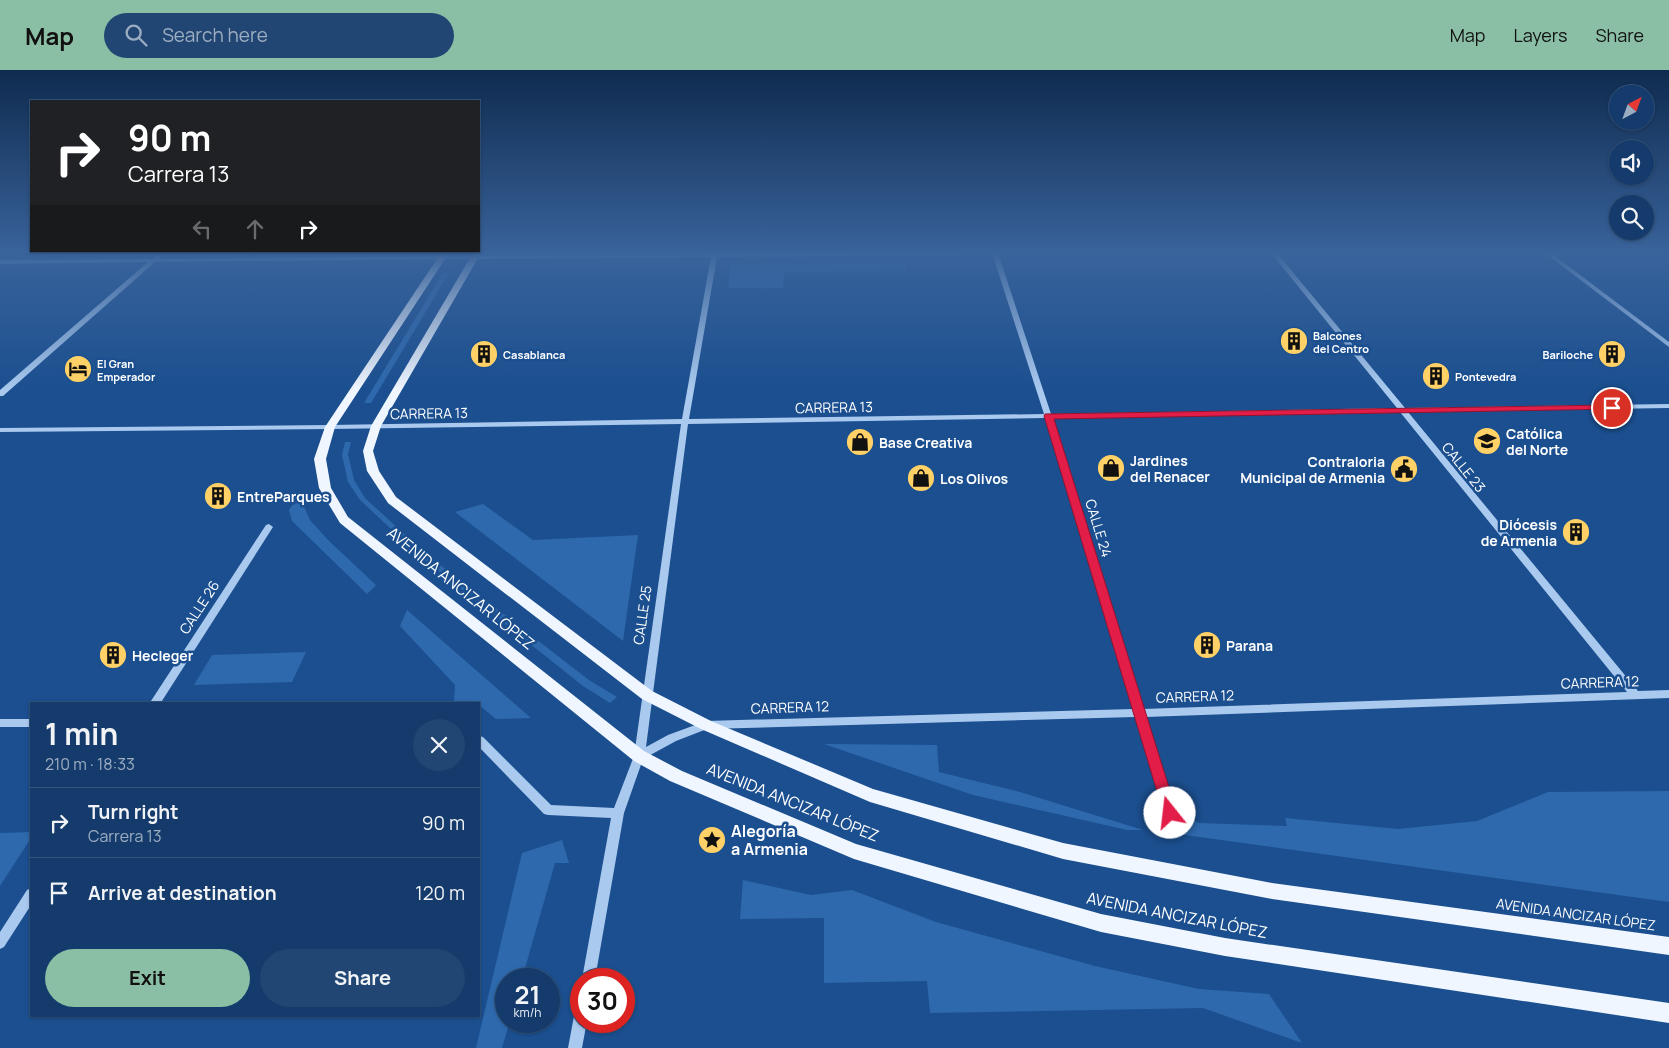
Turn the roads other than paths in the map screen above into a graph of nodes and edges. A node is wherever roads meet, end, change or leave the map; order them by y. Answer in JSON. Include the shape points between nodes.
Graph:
{"nodes":[{"id":1,"x":109,"y":299,"type":"edge"},
{"id":2,"x":415,"y":299,"type":"edge"},
{"id":3,"x":450,"y":299,"type":"edge"},
{"id":4,"x":707,"y":299,"type":"edge"},
{"id":5,"x":1011,"y":299,"type":"edge"},
{"id":6,"x":1311,"y":299,"type":"edge"},
{"id":7,"x":1608,"y":299,"type":"edge"},
{"id":8,"x":1669,"y":345,"type":"edge"},
{"id":9,"x":0,"y":394,"type":"edge"},
{"id":10,"x":1669,"y":406,"type":"edge"},
{"id":11,"x":1402,"y":411,"type":"junction"},
{"id":12,"x":1048,"y":416,"type":"junction"},
{"id":13,"x":685,"y":422,"type":"junction"},
{"id":14,"x":376,"y":426,"type":"junction"},
{"id":15,"x":330,"y":427,"type":"junction"},
{"id":16,"x":0,"y":430,"type":"edge"},
{"id":17,"x":269,"y":527,"type":"dead end"},
{"id":18,"x":1669,"y":694,"type":"edge"},
{"id":19,"x":647,"y":695,"type":"junction"},
{"id":20,"x":1636,"y":696,"type":"junction"},
{"id":21,"x":155,"y":702,"type":"edge"},
{"id":22,"x":1141,"y":713,"type":"junction"},
{"id":23,"x":0,"y":723,"type":"edge"},
{"id":24,"x":30,"y":723,"type":"edge"},
{"id":25,"x":706,"y":725,"type":"junction"},
{"id":26,"x":480,"y":741,"type":"edge"},
{"id":27,"x":639,"y":756,"type":"junction"},
{"id":28,"x":618,"y":813,"type":"junction"},
{"id":29,"x":1170,"y":813,"type":"dead end"},
{"id":30,"x":30,"y":896,"type":"edge"},
{"id":31,"x":0,"y":943,"type":"edge"},
{"id":32,"x":1669,"y":946,"type":"edge"},
{"id":33,"x":590,"y":968,"type":"edge"},
{"id":34,"x":1669,"y":1014,"type":"edge"},
{"id":35,"x":578,"y":1033,"type":"edge"},
{"id":36,"x":575,"y":1048,"type":"edge"}],
"edges":[{"from":1,"to":9,"type":"street"},
{"from":2,"to":15,"type":"main road","name":"AVENIDA ANCIZAR LÓPEZ"},
{"from":3,"to":14,"type":"main road","name":"AVENIDA ANCIZAR LÓPEZ"},
{"from":4,"to":13,"type":"street","name":"CALLE 25"},
{"from":5,"to":12,"type":"street","name":"CALLE 24"},
{"from":6,"to":11,"type":"street","name":"CALLE 23"},
{"from":7,"to":8,"type":"street"},
{"from":10,"to":11,"type":"street","name":"CARRERA 13"},
{"from":11,"to":12,"type":"street","name":"CARRERA 13"},
{"from":11,"to":20,"type":"street","name":"CALLE 23"},
{"from":12,"to":13,"type":"street","name":"CARRERA 13"},
{"from":12,"to":22,"type":"street","name":"CALLE 24"},
{"from":13,"to":14,"type":"street","name":"CARRERA 13"},
{"from":13,"to":19,"type":"street","name":"CALLE 25"},
{"from":14,"to":15,"type":"street","name":"CARRERA 13"},
{"from":14,"to":19,"type":"main road","name":"AVENIDA ANCIZAR LÓPEZ","via":[[368,451],[373,471],[392,500]]},
{"from":15,"to":16,"type":"street","name":"CARRERA 13"},
{"from":15,"to":27,"type":"main road","name":"AVENIDA ANCIZAR LÓPEZ","via":[[320,459],[325,488],[344,520]]},
{"from":17,"to":21,"type":"street","name":"CALLE 26"},
{"from":18,"to":20,"type":"street","name":"CARRERA 12"},
{"from":19,"to":25,"type":"main road","name":"AVENIDA ANCIZAR LÓPEZ"},
{"from":19,"to":27,"type":"street","name":"CALLE 25"},
{"from":20,"to":22,"type":"street","name":"CARRERA 12"},
{"from":22,"to":25,"type":"street","name":"CARRERA 12"},
{"from":22,"to":29,"type":"street","name":"CALLE 24"},
{"from":23,"to":24,"type":"street"},
{"from":25,"to":27,"type":"street","name":"CARRERA 12"},
{"from":25,"to":32,"type":"main road","name":"AVENIDA ANCIZAR LÓPEZ","via":[[870,795],[1063,852],[1272,891]]},
{"from":26,"to":28,"type":"street","via":[[548,810]]},
{"from":27,"to":28,"type":"street","name":"CALLE 25"},
{"from":27,"to":34,"type":"main road","name":"AVENIDA ANCIZAR LÓPEZ","via":[[676,776],[854,851],[1101,923],[1225,947]]},
{"from":28,"to":33,"type":"street","name":"CALLE 25"},
{"from":30,"to":31,"type":"street"},
{"from":35,"to":36,"type":"street"}]}
